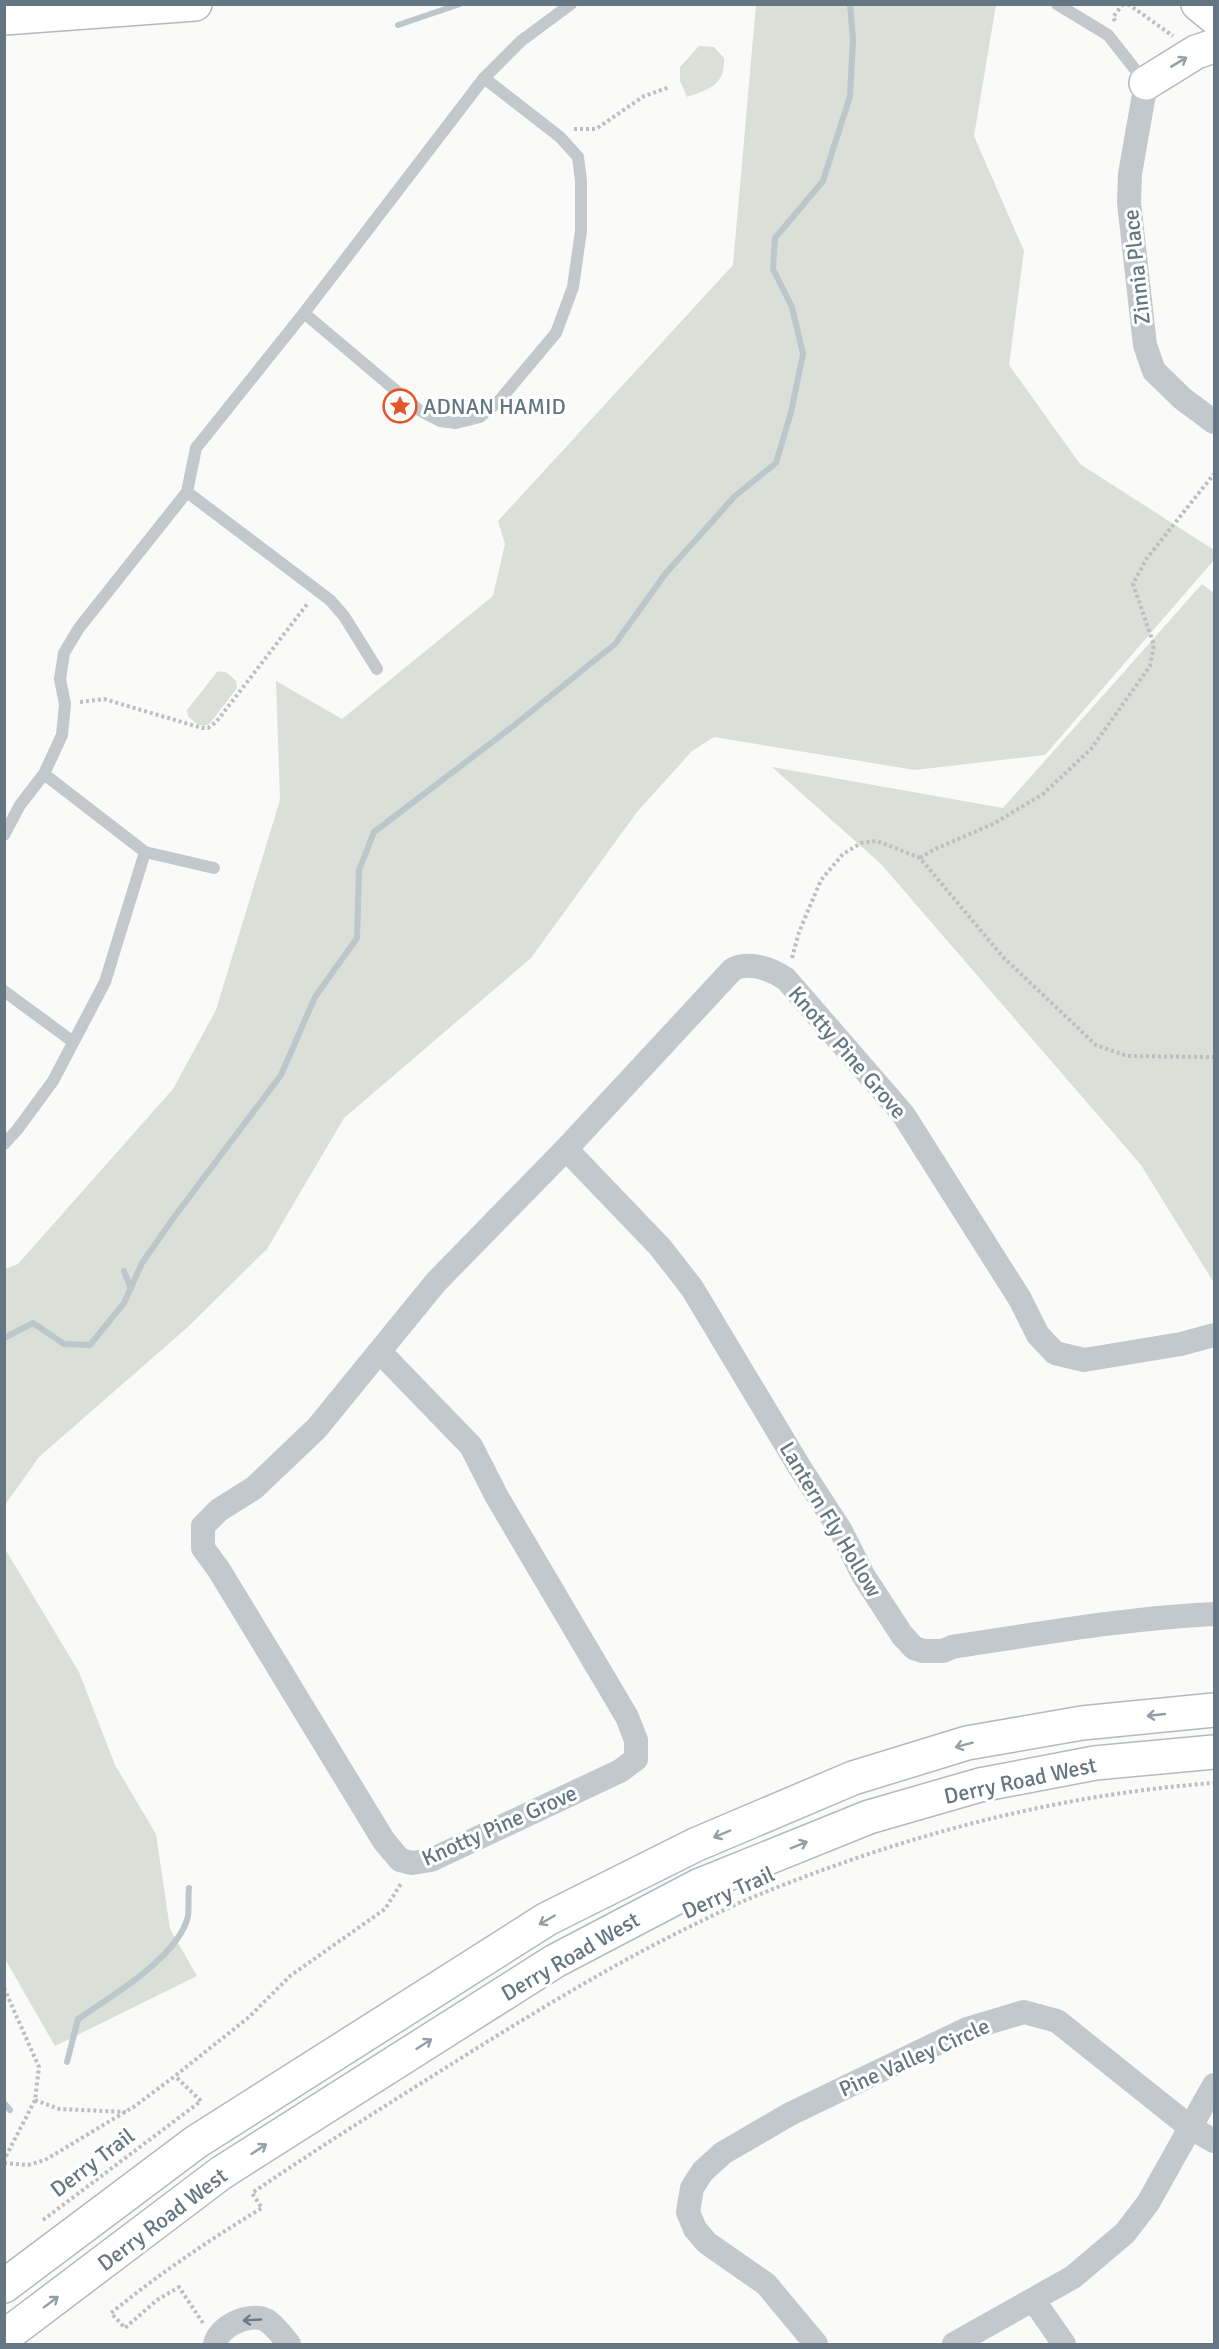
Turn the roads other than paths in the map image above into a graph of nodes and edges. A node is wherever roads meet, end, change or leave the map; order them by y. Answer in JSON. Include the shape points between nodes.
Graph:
{"nodes":[{"id":1,"x":195,"y":4,"type":"edge"},
{"id":2,"x":571,"y":4,"type":"edge"},
{"id":3,"x":1058,"y":4,"type":"edge"},
{"id":4,"x":1198,"y":4,"type":"edge"},
{"id":5,"x":1215,"y":17,"type":"edge"},
{"id":6,"x":4,"y":18,"type":"edge"},
{"id":7,"x":1215,"y":46,"type":"edge"},
{"id":8,"x":484,"y":78,"type":"junction"},
{"id":9,"x":1146,"y":83,"type":"junction"},
{"id":10,"x":304,"y":314,"type":"junction"},
{"id":11,"x":1215,"y":422,"type":"edge"},
{"id":12,"x":187,"y":492,"type":"junction"},
{"id":13,"x":377,"y":669,"type":"dead end"},
{"id":14,"x":44,"y":774,"type":"junction"},
{"id":15,"x":4,"y":835,"type":"edge"},
{"id":16,"x":145,"y":852,"type":"junction"},
{"id":17,"x":214,"y":868,"type":"dead end"},
{"id":18,"x":4,"y":991,"type":"edge"},
{"id":19,"x":72,"y":1041,"type":"junction"},
{"id":20,"x":4,"y":1144,"type":"edge"},
{"id":21,"x":566,"y":1149,"type":"junction"},
{"id":22,"x":1215,"y":1335,"type":"edge"},
{"id":23,"x":380,"y":1352,"type":"junction"},
{"id":24,"x":1215,"y":1614,"type":"edge"},
{"id":25,"x":1215,"y":1710,"type":"edge"},
{"id":26,"x":1215,"y":1752,"type":"edge"},
{"id":27,"x":1215,"y":2085,"type":"edge"},
{"id":28,"x":1191,"y":2128,"type":"junction"},
{"id":29,"x":1215,"y":2141,"type":"edge"},
{"id":30,"x":4,"y":2286,"type":"edge"},
{"id":31,"x":1034,"y":2301,"type":"junction"},
{"id":32,"x":4,"y":2337,"type":"edge"},
{"id":33,"x":216,"y":2342,"type":"edge"},
{"id":34,"x":289,"y":2344,"type":"edge"},
{"id":35,"x":816,"y":2344,"type":"edge"},
{"id":36,"x":954,"y":2344,"type":"edge"},
{"id":37,"x":1064,"y":2344,"type":"edge"}],
"edges":[{"from":1,"to":6,"type":"main road"},
{"from":2,"to":8,"type":"lane","via":[[521,41]]},
{"from":3,"to":9,"type":"lane","via":[[1108,34]]},
{"from":4,"to":5,"type":"main road"},
{"from":9,"to":7,"type":"main road","one_way":true,"via":[[1196,52]]},
{"from":8,"to":10,"type":"lane"},
{"from":8,"to":10,"type":"lane","via":[[560,137],[578,157],[581,231],[573,287],[556,333],[498,402],[480,417],[456,423],[440,421],[419,410]]},
{"from":9,"to":11,"type":"street","name":"Zinnia Place","via":[[1130,174],[1129,203],[1145,345],[1154,371]]},
{"from":10,"to":12,"type":"lane","via":[[196,448]]},
{"from":12,"to":13,"type":"lane","via":[[317,590],[344,616]]},
{"from":12,"to":14,"type":"lane","via":[[79,628],[64,653],[60,679],[65,704],[62,735]]},
{"from":14,"to":15,"type":"lane","via":[[20,805]]},
{"from":14,"to":16,"type":"lane"},
{"from":16,"to":17,"type":"lane"},
{"from":16,"to":19,"type":"lane","via":[[105,982]]},
{"from":18,"to":19,"type":"lane"},
{"from":19,"to":20,"type":"lane","via":[[52,1081]]},
{"from":21,"to":22,"type":"street","name":"Knotty Pine Grove","via":[[733,969],[748,965],[767,969],[786,979],[903,1114],[1020,1299],[1038,1335],[1055,1353],[1084,1360]]},
{"from":21,"to":23,"type":"street","name":"Knotty Pine Grove","via":[[436,1282]]},
{"from":21,"to":24,"type":"street","name":"Lantern Fly Hollow","via":[[660,1247],[692,1288],[864,1575],[914,1648],[943,1651],[1048,1633]]},
{"from":23,"to":23,"type":"street","name":"Knotty Pine Grove","via":[[285,1459],[203,1526],[203,1548],[384,1841],[400,1860],[412,1863],[431,1860],[620,1771],[636,1759],[636,1740],[471,1446]]},
{"from":25,"to":30,"type":"main road","name":"Derry Road West","one_way":true,"via":[[1082,1722],[967,1743],[853,1778],[695,1845],[547,1919],[196,2142]]},
{"from":32,"to":26,"type":"main road","name":"Derry Road West","one_way":true,"via":[[221,2173],[555,1961],[698,1886],[869,1817],[980,1785],[1095,1763]]},
{"from":27,"to":28,"type":"street"},
{"from":28,"to":29,"type":"street"},
{"from":28,"to":31,"type":"street","via":[[1148,2203],[1125,2233],[1073,2277]]},
{"from":28,"to":35,"type":"street","name":"Pine Valley Circle","via":[[1057,2021],[1024,2012],[967,2030],[790,2114],[723,2153],[703,2171],[692,2188],[688,2212],[707,2243],[765,2284]]},
{"from":31,"to":36,"type":"street"},
{"from":31,"to":37,"type":"street"},
{"from":34,"to":33,"type":"street","one_way":true,"via":[[266,2320],[253,2318],[237,2322]]}]}
